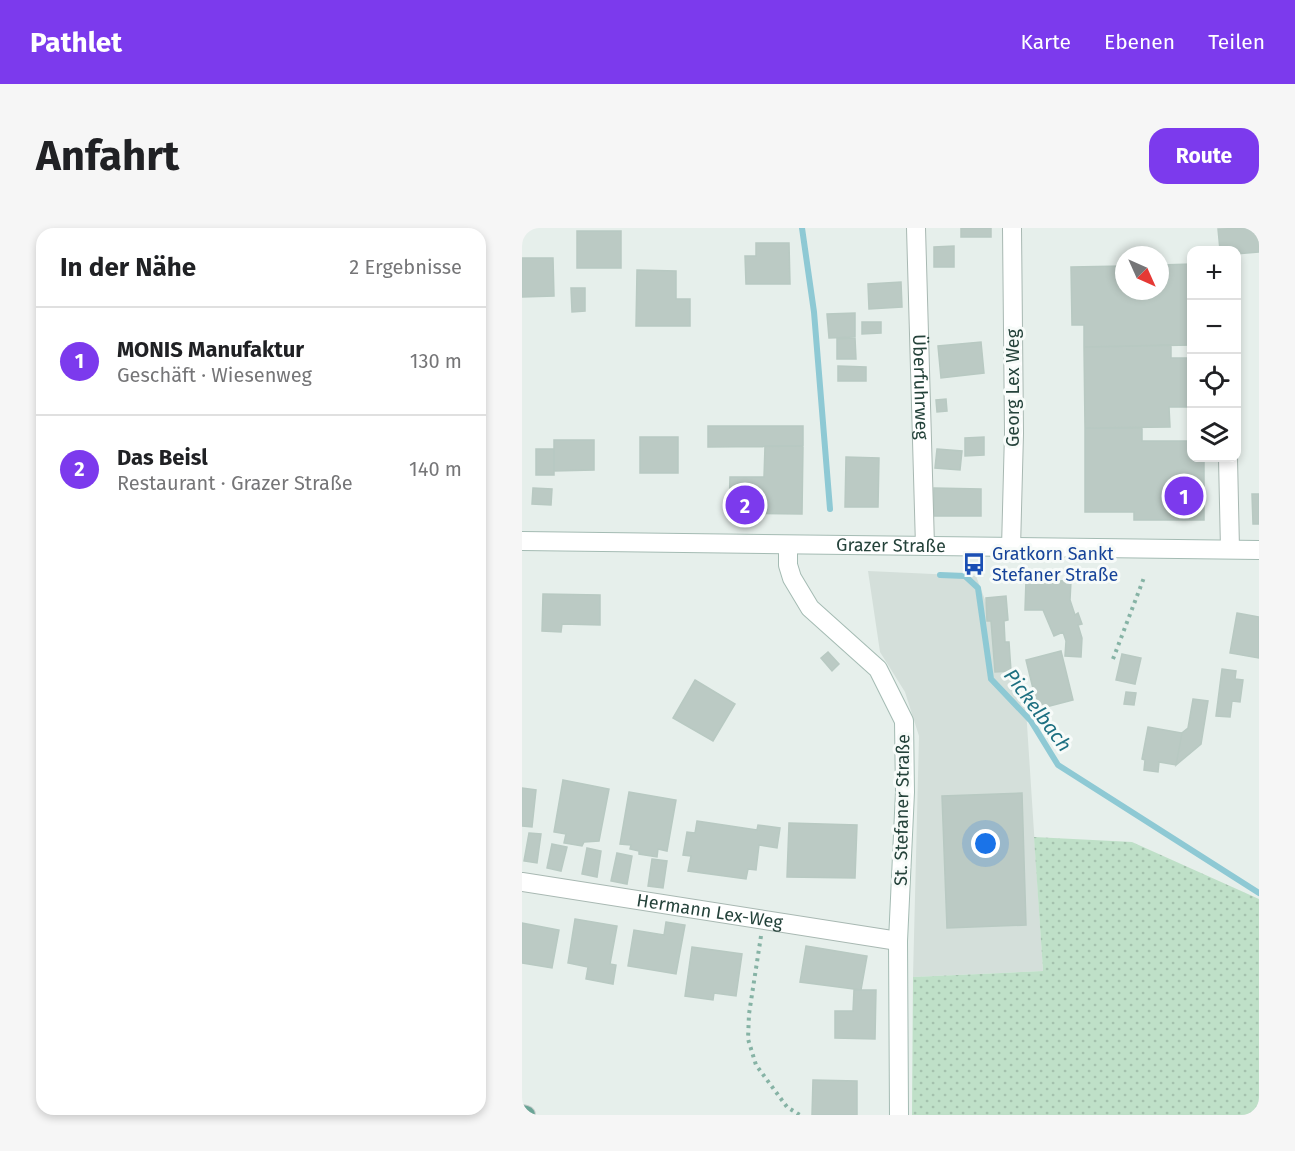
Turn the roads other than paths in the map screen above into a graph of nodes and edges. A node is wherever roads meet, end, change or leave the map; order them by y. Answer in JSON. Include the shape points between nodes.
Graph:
{"nodes":[{"id":1,"x":916,"y":228,"type":"edge"},
{"id":2,"x":1012,"y":228,"type":"edge"},
{"id":3,"x":1228,"y":462,"type":"edge"},
{"id":4,"x":522,"y":541,"type":"edge"},
{"id":5,"x":788,"y":546,"type":"junction"},
{"id":6,"x":926,"y":546,"type":"junction"},
{"id":7,"x":1011,"y":548,"type":"junction"},
{"id":8,"x":1230,"y":549,"type":"junction"},
{"id":9,"x":1259,"y":550,"type":"edge"},
{"id":10,"x":522,"y":882,"type":"edge"},
{"id":11,"x":898,"y":941,"type":"junction"},
{"id":12,"x":522,"y":1114,"type":"edge"},
{"id":13,"x":526,"y":1115,"type":"edge"},
{"id":14,"x":899,"y":1115,"type":"edge"}],
"edges":[{"from":1,"to":6,"type":"street","name":"Überfuhrweg"},
{"from":2,"to":7,"type":"street","name":"Georg Lex Weg"},
{"from":3,"to":8,"type":"street"},
{"from":4,"to":5,"type":"street","name":"Grazer Straße"},
{"from":5,"to":6,"type":"street","name":"Grazer Straße"},
{"from":5,"to":11,"type":"street","name":"St. Stefaner Straße","via":[[792,578],[810,608],[878,669],[904,721]]},
{"from":6,"to":7,"type":"street","name":"Grazer Straße"},
{"from":7,"to":8,"type":"street","name":"Grazer Straße"},
{"from":8,"to":9,"type":"street","name":"Grazer Straße"},
{"from":10,"to":11,"type":"street","name":"Hermann Lex-Weg"},
{"from":11,"to":14,"type":"street","name":"St. Stefaner Straße"},
{"from":12,"to":13,"type":"main road"}]}
